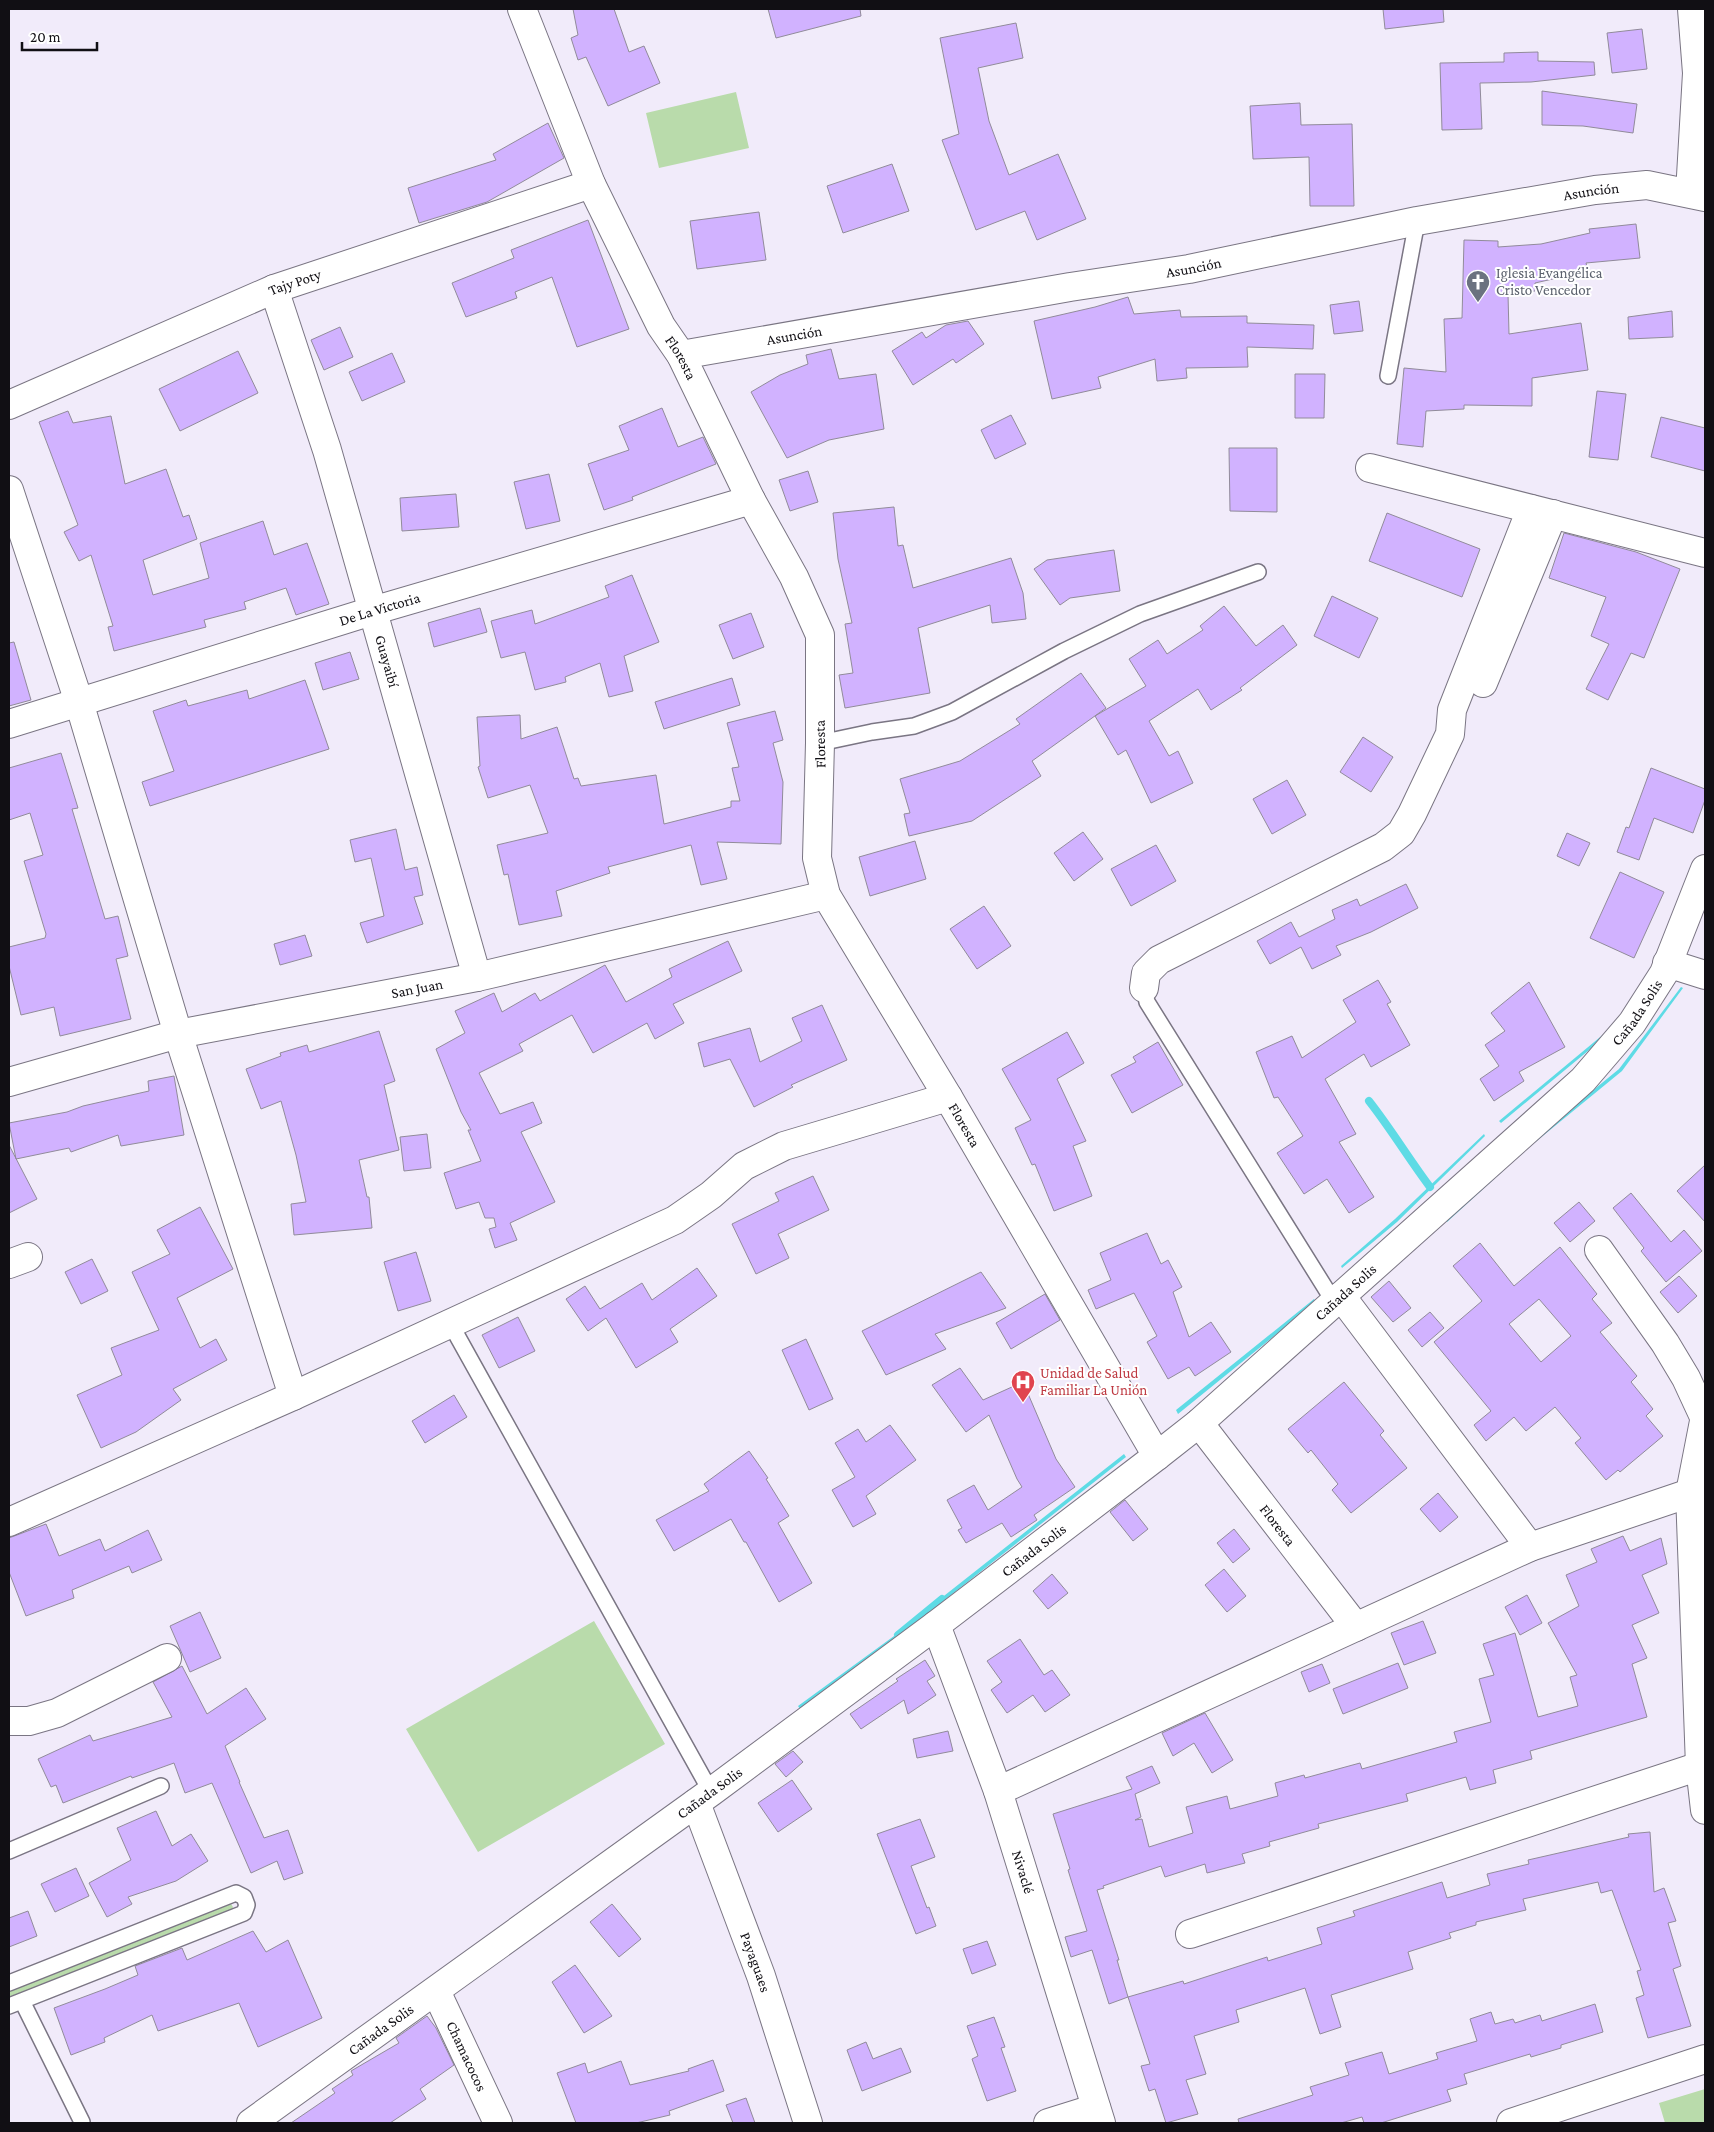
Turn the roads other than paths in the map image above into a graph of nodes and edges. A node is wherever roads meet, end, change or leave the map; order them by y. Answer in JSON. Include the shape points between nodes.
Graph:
{"nodes":[{"id":1,"x":522,"y":9,"type":"edge"},
{"id":2,"x":1692,"y":9,"type":"edge"},
{"id":3,"x":591,"y":184,"type":"junction"},
{"id":4,"x":1698,"y":195,"type":"edge"},
{"id":5,"x":1417,"y":221,"type":"junction"},
{"id":6,"x":274,"y":289,"type":"junction"},
{"id":7,"x":681,"y":355,"type":"junction"},
{"id":8,"x":1388,"y":376,"type":"dead end"},
{"id":9,"x":9,"y":405,"type":"edge"},
{"id":10,"x":1370,"y":468,"type":"dead end"},
{"id":11,"x":9,"y":490,"type":"edge"},
{"id":12,"x":751,"y":500,"type":"junction"},
{"id":13,"x":1542,"y":512,"type":"junction"},
{"id":14,"x":1705,"y":553,"type":"edge"},
{"id":15,"x":1258,"y":572,"type":"dead end"},
{"id":16,"x":372,"y":611,"type":"junction"},
{"id":17,"x":79,"y":702,"type":"junction"},
{"id":18,"x":9,"y":724,"type":"edge"},
{"id":19,"x":820,"y":743,"type":"junction"},
{"id":20,"x":1705,"y":869,"type":"edge"},
{"id":21,"x":826,"y":895,"type":"junction"},
{"id":22,"x":1668,"y":963,"type":"junction"},
{"id":23,"x":1705,"y":975,"type":"edge"},
{"id":24,"x":477,"y":977,"type":"junction"},
{"id":25,"x":1144,"y":988,"type":"joint"},
{"id":26,"x":178,"y":1034,"type":"junction"},
{"id":27,"x":9,"y":1082,"type":"edge"},
{"id":28,"x":948,"y":1096,"type":"junction"},
{"id":29,"x":1600,"y":1250,"type":"dead end"},
{"id":30,"x":1338,"y":1299,"type":"junction"},
{"id":31,"x":450,"y":1323,"type":"junction"},
{"id":32,"x":293,"y":1396,"type":"junction"},
{"id":33,"x":1705,"y":1418,"type":"edge"},
{"id":34,"x":1199,"y":1423,"type":"junction"},
{"id":35,"x":1157,"y":1456,"type":"junction"},
{"id":36,"x":1690,"y":1493,"type":"junction"},
{"id":37,"x":9,"y":1522,"type":"edge"},
{"id":38,"x":1530,"y":1547,"type":"junction"},
{"id":39,"x":936,"y":1625,"type":"junction"},
{"id":40,"x":1356,"y":1627,"type":"junction"},
{"id":41,"x":167,"y":1658,"type":"dead end"},
{"id":42,"x":9,"y":1721,"type":"edge"},
{"id":43,"x":1700,"y":1766,"type":"junction"},
{"id":44,"x":162,"y":1786,"type":"dead end"},
{"id":45,"x":998,"y":1791,"type":"junction"},
{"id":46,"x":704,"y":1798,"type":"junction"},
{"id":47,"x":1705,"y":1810,"type":"edge"},
{"id":48,"x":9,"y":1851,"type":"edge"},
{"id":49,"x":1190,"y":1934,"type":"dead end"},
{"id":50,"x":9,"y":1983,"type":"edge"},
{"id":51,"x":436,"y":1991,"type":"junction"},
{"id":52,"x":15,"y":2003,"type":"edge"},
{"id":53,"x":1705,"y":2059,"type":"edge"},
{"id":54,"x":1098,"y":2116,"type":"edge"},
{"id":55,"x":82,"y":2122,"type":"edge"},
{"id":56,"x":251,"y":2123,"type":"edge"},
{"id":57,"x":498,"y":2123,"type":"edge"},
{"id":58,"x":808,"y":2123,"type":"edge"},
{"id":59,"x":1048,"y":2123,"type":"edge"},
{"id":60,"x":1511,"y":2123,"type":"edge"}],
"edges":[{"from":1,"to":3,"type":"street","name":"Floresta"},
{"from":2,"to":4,"type":"street","via":[[1697,73]]},
{"from":3,"to":6,"type":"street","name":"Tajy Poty"},
{"from":3,"to":7,"type":"street","name":"Floresta","via":[[661,326]]},
{"from":4,"to":5,"type":"street","name":"Asunción","via":[[1647,185],[1595,190]]},
{"from":5,"to":7,"type":"street","name":"Asunción","via":[[1188,269]]},
{"from":5,"to":8,"type":"lane"},
{"from":6,"to":9,"type":"street","name":"Tajy Poty"},
{"from":6,"to":16,"type":"street","name":"Guayaibí","via":[[327,450]]},
{"from":7,"to":12,"type":"street","name":"Floresta"},
{"from":10,"to":13,"type":"street"},
{"from":11,"to":17,"type":"street"},
{"from":12,"to":16,"type":"street","name":"De La Victoria"},
{"from":12,"to":19,"type":"street","name":"Floresta","via":[[794,577],[820,635]]},
{"from":13,"to":14,"type":"street"},
{"from":13,"to":25,"type":"street","via":[[1452,710],[1450,734],[1401,833],[1383,848],[1159,960],[1146,973]]},
{"from":15,"to":19,"type":"lane","via":[[1140,614],[952,712],[914,726]]},
{"from":16,"to":17,"type":"street","name":"De La Victoria"},
{"from":16,"to":24,"type":"street","name":"Guayaibí"},
{"from":17,"to":18,"type":"street","name":"De La Victoria"},
{"from":17,"to":26,"type":"street"},
{"from":19,"to":21,"type":"street","name":"Floresta","via":[[817,858]]},
{"from":20,"to":22,"type":"street","name":"Cañada Solis"},
{"from":21,"to":24,"type":"street","name":"San Juan"},
{"from":21,"to":28,"type":"street","name":"Floresta"},
{"from":22,"to":23,"type":"street"},
{"from":22,"to":30,"type":"street","name":"Cañada Solis","via":[[1632,1023],[1583,1080]]},
{"from":24,"to":26,"type":"street","name":"San Juan"},
{"from":25,"to":30,"type":"lane","via":[[1147,1002]]},
{"from":26,"to":27,"type":"street","name":"San Juan"},
{"from":26,"to":32,"type":"street"},
{"from":28,"to":31,"type":"street","via":[[784,1146],[744,1166],[675,1220]]},
{"from":28,"to":35,"type":"street","name":"Floresta"},
{"from":29,"to":33,"type":"street","via":[[1665,1343]]},
{"from":30,"to":34,"type":"street","name":"Cañada Solis"},
{"from":30,"to":38,"type":"street"},
{"from":31,"to":32,"type":"street"},
{"from":31,"to":46,"type":"lane"},
{"from":32,"to":37,"type":"street"},
{"from":33,"to":36,"type":"street"},
{"from":34,"to":35,"type":"street","name":"Cañada Solis"},
{"from":34,"to":40,"type":"street","name":"Floresta"},
{"from":35,"to":39,"type":"street","name":"Cañada Solis"},
{"from":36,"to":38,"type":"street"},
{"from":36,"to":43,"type":"street"},
{"from":38,"to":40,"type":"street"},
{"from":39,"to":45,"type":"street","name":"Nivaclé"},
{"from":39,"to":46,"type":"street","name":"Cañada Solis"},
{"from":40,"to":45,"type":"street"},
{"from":41,"to":42,"type":"street","via":[[56,1713],[35,1720]]},
{"from":43,"to":47,"type":"street"},
{"from":43,"to":49,"type":"street"},
{"from":44,"to":48,"type":"lane"},
{"from":45,"to":54,"type":"street","name":"Nivaclé"},
{"from":46,"to":51,"type":"street","name":"Cañada Solis"},
{"from":46,"to":58,"type":"street","name":"Payaguaes"},
{"from":50,"to":52,"type":"lane","via":[[236,1893],[244,1897],[248,1906],[244,1913]]},
{"from":51,"to":56,"type":"street","name":"Cañada Solis"},
{"from":51,"to":57,"type":"street","name":"Chamacocos"},
{"from":52,"to":55,"type":"lane"},
{"from":53,"to":60,"type":"street"},
{"from":54,"to":59,"type":"street"}]}
